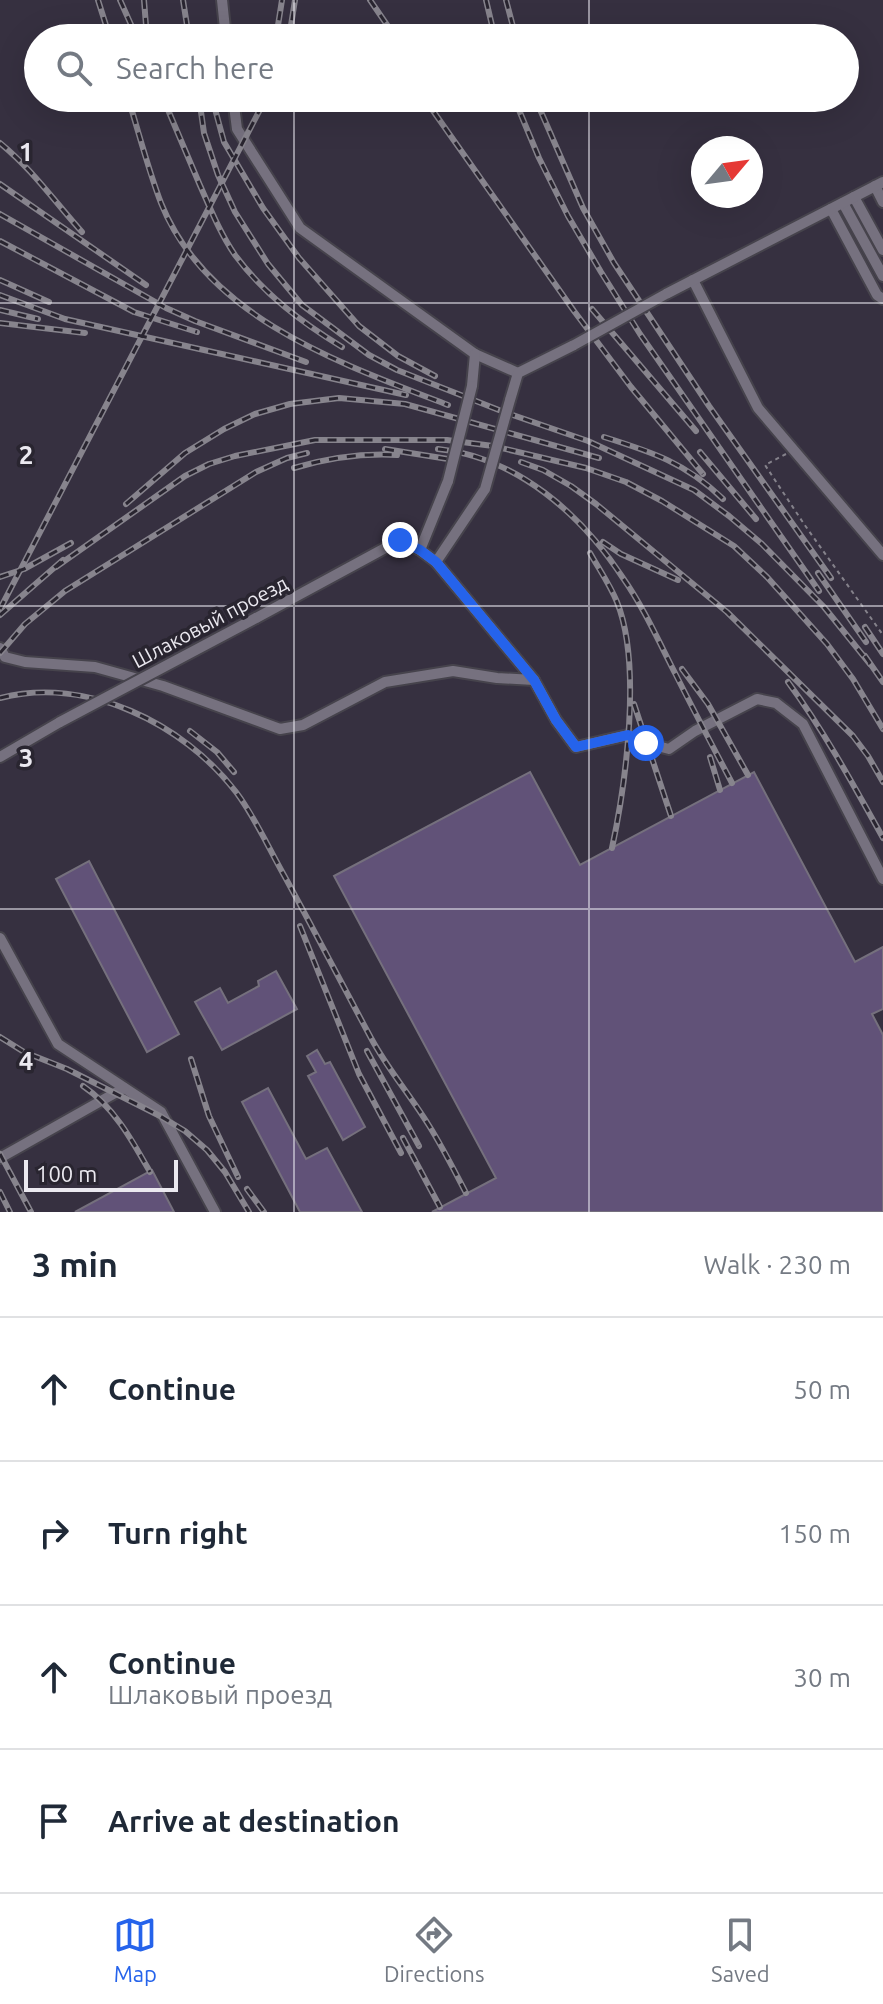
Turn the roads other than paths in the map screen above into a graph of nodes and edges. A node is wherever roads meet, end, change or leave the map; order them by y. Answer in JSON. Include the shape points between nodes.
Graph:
{"nodes":[{"id":1,"x":222,"y":0,"type":"edge"},
{"id":2,"x":225,"y":24,"type":"edge"},
{"id":3,"x":235,"y":112,"type":"edge"},
{"id":4,"x":879,"y":184,"type":"edge"},
{"id":5,"x":854,"y":197,"type":"junction"},
{"id":6,"x":883,"y":202,"type":"edge"},
{"id":7,"x":843,"y":203,"type":"junction"},
{"id":8,"x":831,"y":209,"type":"junction"},
{"id":9,"x":883,"y":250,"type":"edge"},
{"id":10,"x":883,"y":276,"type":"edge"},
{"id":11,"x":693,"y":280,"type":"junction"},
{"id":12,"x":883,"y":299,"type":"edge"},
{"id":13,"x":475,"y":354,"type":"junction"},
{"id":14,"x":518,"y":373,"type":"junction"},
{"id":15,"x":420,"y":550,"type":"junction"},
{"id":16,"x":883,"y":555,"type":"edge"},
{"id":17,"x":436,"y":562,"type":"junction"},
{"id":18,"x":0,"y":648,"type":"edge"},
{"id":19,"x":534,"y":680,"type":"junction"},
{"id":20,"x":0,"y":757,"type":"edge"},
{"id":21,"x":883,"y":879,"type":"edge"},
{"id":22,"x":0,"y":938,"type":"edge"},
{"id":23,"x":124,"y":1088,"type":"junction"},
{"id":24,"x":0,"y":1158,"type":"edge"},
{"id":25,"x":215,"y":1212,"type":"edge"}],
"edges":[{"from":1,"to":2,"type":"street"},
{"from":3,"to":13,"type":"street","via":[[237,129],[300,228]]},
{"from":4,"to":5,"type":"street"},
{"from":4,"to":6,"type":"street"},
{"from":5,"to":7,"type":"street"},
{"from":5,"to":9,"type":"street"},
{"from":7,"to":8,"type":"street"},
{"from":7,"to":10,"type":"street"},
{"from":8,"to":11,"type":"street"},
{"from":8,"to":12,"type":"street"},
{"from":11,"to":14,"type":"street","bridge":true},
{"from":11,"to":16,"type":"street","via":[[758,408]]},
{"from":13,"to":14,"type":"street"},
{"from":13,"to":15,"type":"street","bridge":true,"via":[[448,481]]},
{"from":14,"to":17,"type":"street","bridge":true,"via":[[485,489]]},
{"from":15,"to":17,"type":"street"},
{"from":15,"to":20,"type":"street","name":"Шлаковый проезд","bridge":true,"via":[[400,540]]},
{"from":17,"to":19,"type":"street"},
{"from":18,"to":19,"type":"street","via":[[5,657],[25,662],[95,667],[163,686],[280,729],[303,725],[385,682],[453,671]]},
{"from":19,"to":21,"type":"street","via":[[576,747],[628,735],[669,749],[757,699],[776,703],[803,724]]},
{"from":22,"to":23,"type":"street","via":[[58,1044]]},
{"from":23,"to":24,"type":"street"},
{"from":23,"to":25,"type":"street","via":[[161,1112]]}]}
